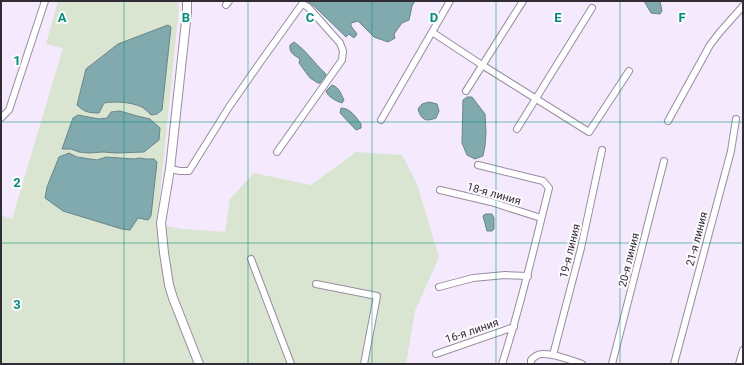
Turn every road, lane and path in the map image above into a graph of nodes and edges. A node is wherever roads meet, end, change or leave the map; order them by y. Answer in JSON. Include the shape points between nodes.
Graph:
{"nodes":[{"id":1,"x":45,"y":1,"type":"edge"},
{"id":2,"x":187,"y":1,"type":"edge"},
{"id":3,"x":450,"y":1,"type":"edge"},
{"id":4,"x":523,"y":1,"type":"edge"},
{"id":5,"x":743,"y":6,"type":"edge"},
{"id":6,"x":592,"y":8,"type":"dead end"},
{"id":7,"x":432,"y":32,"type":"junction"},
{"id":8,"x":482,"y":65,"type":"junction"},
{"id":9,"x":629,"y":71,"type":"dead end"},
{"id":10,"x":466,"y":91,"type":"dead end"},
{"id":11,"x":536,"y":99,"type":"junction"},
{"id":12,"x":1,"y":118,"type":"edge"},
{"id":13,"x":736,"y":119,"type":"dead end"},
{"id":14,"x":381,"y":120,"type":"dead end"},
{"id":15,"x":668,"y":121,"type":"dead end"},
{"id":16,"x":517,"y":129,"type":"dead end"},
{"id":17,"x":602,"y":150,"type":"dead end"},
{"id":18,"x":277,"y":152,"type":"dead end"},
{"id":19,"x":664,"y":161,"type":"dead end"},
{"id":20,"x":478,"y":164,"type":"dead end"},
{"id":21,"x":170,"y":169,"type":"junction"},
{"id":22,"x":440,"y":190,"type":"dead end"},
{"id":23,"x":541,"y":218,"type":"junction"},
{"id":24,"x":251,"y":259,"type":"dead end"},
{"id":25,"x":528,"y":276,"type":"junction"},
{"id":26,"x":316,"y":284,"type":"dead end"},
{"id":27,"x":439,"y":287,"type":"dead end"},
{"id":28,"x":514,"y":327,"type":"junction"},
{"id":29,"x":743,"y":350,"type":"edge"},
{"id":30,"x":436,"y":354,"type":"dead end"},
{"id":31,"x":553,"y":355,"type":"junction"},
{"id":32,"x":199,"y":364,"type":"edge"},
{"id":33,"x":291,"y":364,"type":"edge"},
{"id":34,"x":364,"y":364,"type":"edge"},
{"id":35,"x":502,"y":364,"type":"edge"},
{"id":36,"x":531,"y":364,"type":"edge"},
{"id":37,"x":582,"y":364,"type":"edge"},
{"id":38,"x":612,"y":364,"type":"edge"},
{"id":39,"x":674,"y":364,"type":"edge"},
{"id":40,"x":739,"y":364,"type":"edge"}],
"edges":[{"from":1,"to":12,"type":"street","via":[[9,110]]},
{"from":2,"to":21,"type":"street"},
{"from":3,"to":7,"type":"street"},
{"from":4,"to":8,"type":"street"},
{"from":5,"to":15,"type":"street","via":[[710,45]]},
{"from":6,"to":11,"type":"street"},
{"from":7,"to":8,"type":"street"},
{"from":7,"to":14,"type":"street"},
{"from":8,"to":10,"type":"street"},
{"from":8,"to":11,"type":"street"},
{"from":9,"to":11,"type":"street","via":[[589,132]]},
{"from":11,"to":16,"type":"street"},
{"from":13,"to":39,"type":"street","name":"21-я линия","via":[[731,150]]},
{"from":17,"to":31,"type":"street","name":"19-я линия","via":[[581,248]]},
{"from":18,"to":21,"type":"street","via":[[342,60],[340,43],[308,7],[302,4],[229,107],[189,171]]},
{"from":19,"to":38,"type":"street","name":"20-я линия"},
{"from":20,"to":23,"type":"street","via":[[543,181],[549,188]]},
{"from":21,"to":32,"type":"street","via":[[161,223],[164,253],[173,298]]},
{"from":22,"to":23,"type":"street","name":"18-я линия","via":[[491,202]]},
{"from":23,"to":25,"type":"street"},
{"from":24,"to":33,"type":"street"},
{"from":25,"to":27,"type":"street","via":[[474,278]]},
{"from":25,"to":28,"type":"street"},
{"from":26,"to":34,"type":"street","via":[[377,296]]},
{"from":28,"to":30,"type":"street","name":"16-я линия"},
{"from":28,"to":35,"type":"street"},
{"from":29,"to":40,"type":"street"},
{"from":31,"to":36,"type":"street","via":[[535,356]]},
{"from":31,"to":37,"type":"street"}]}
